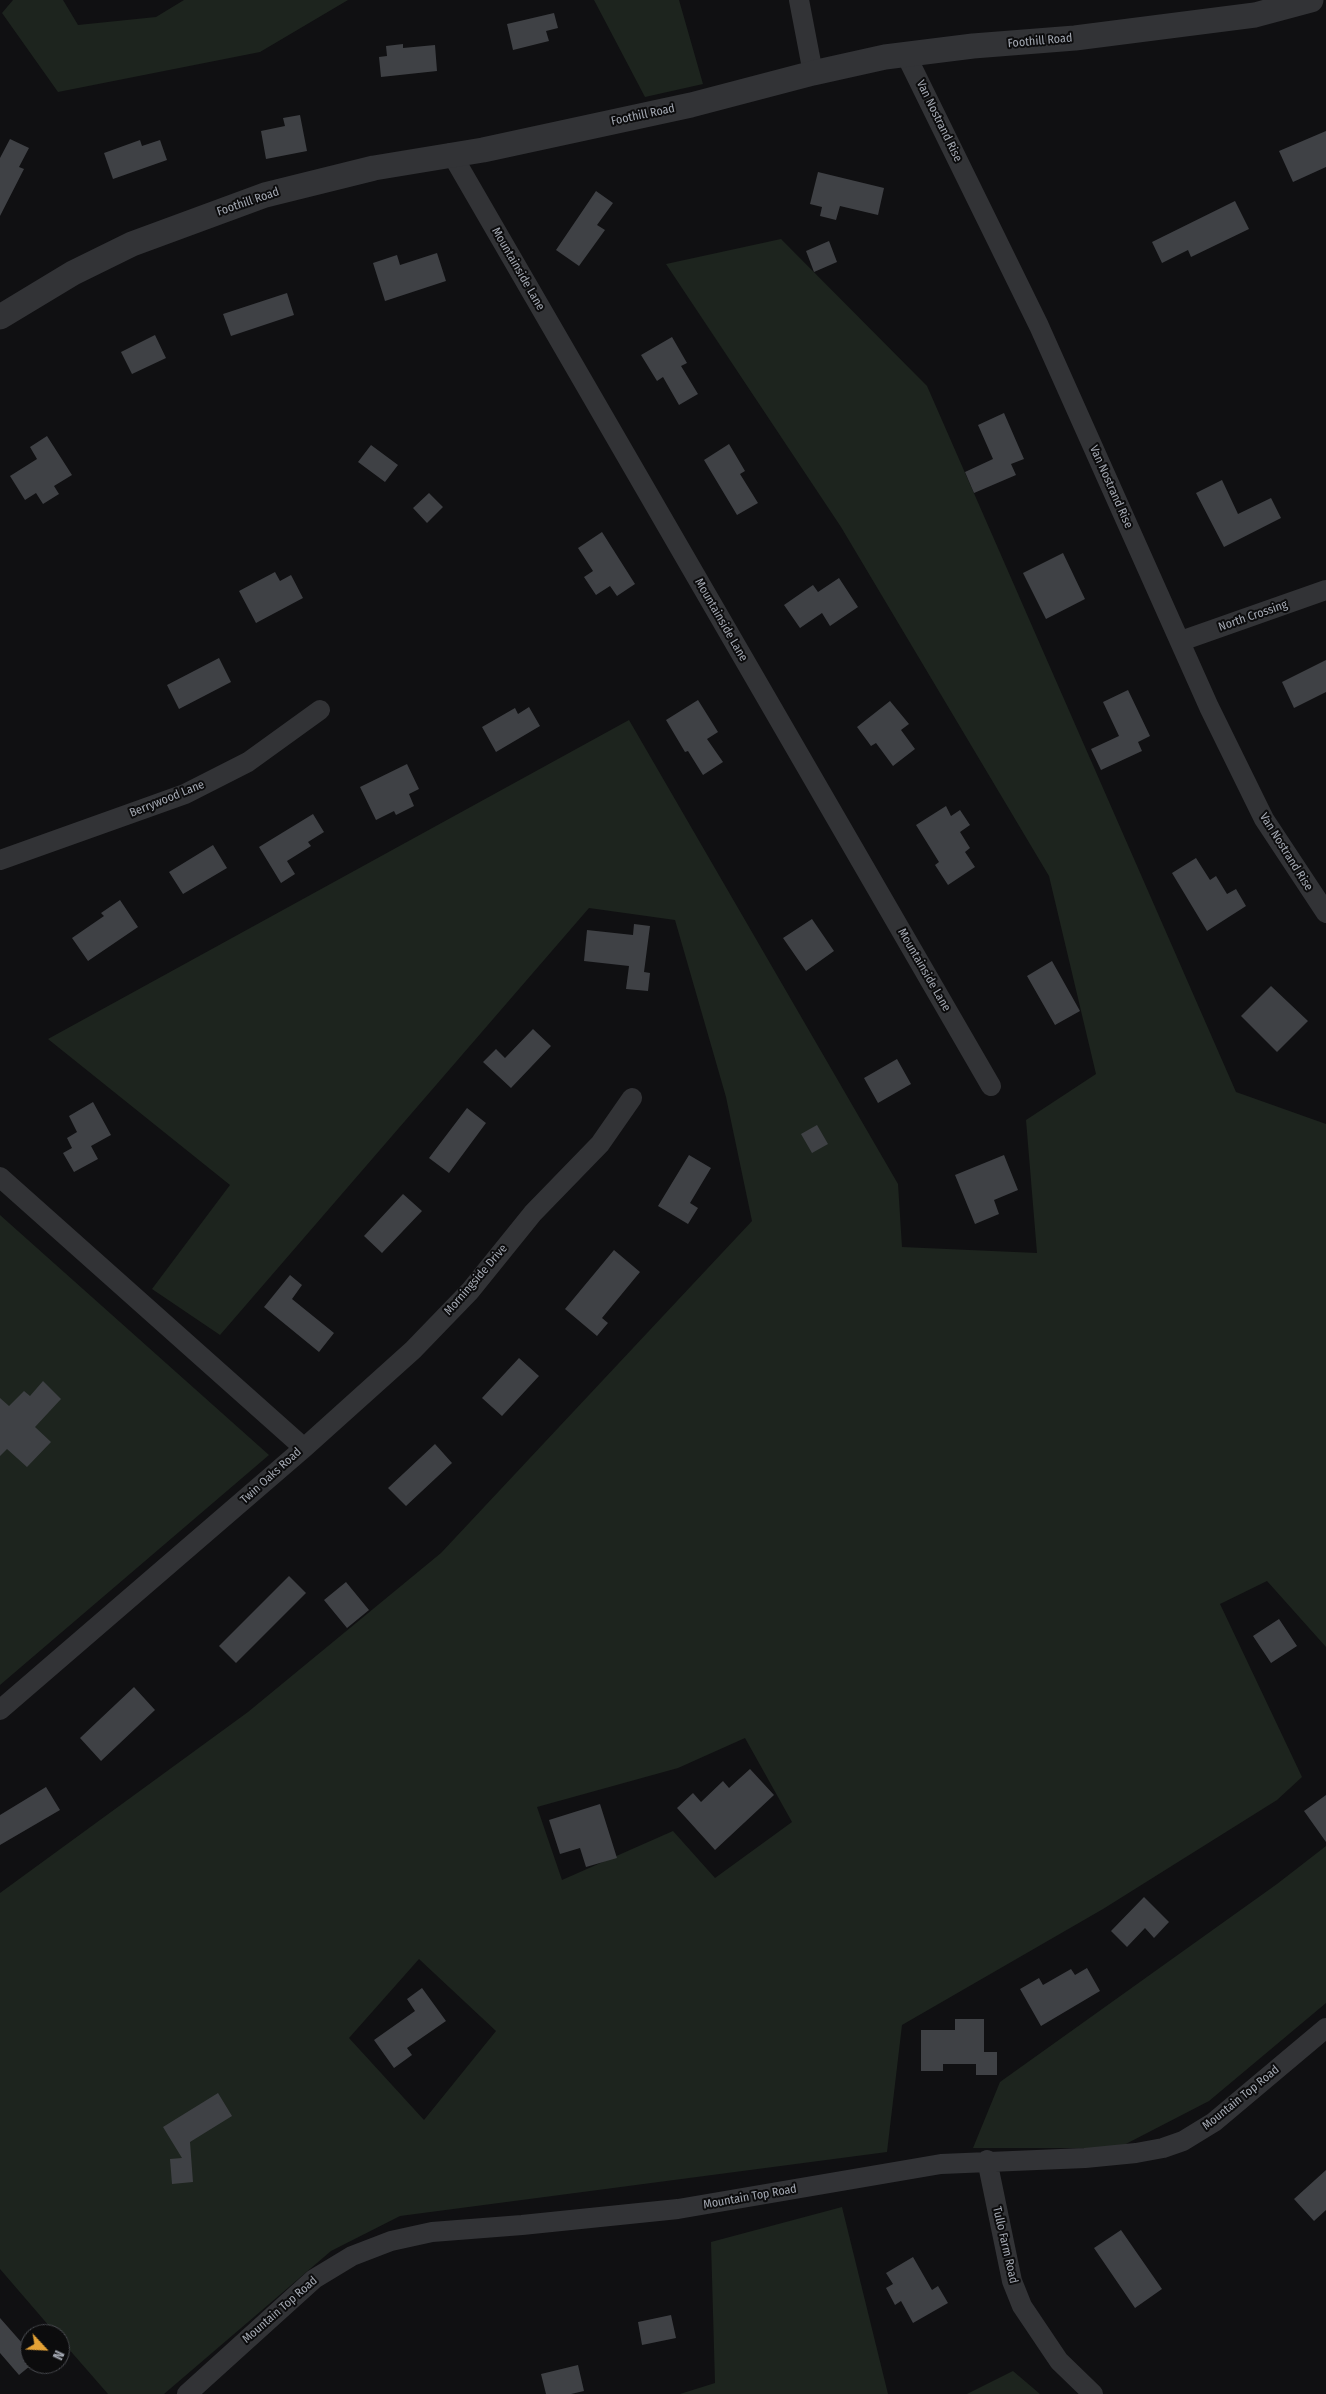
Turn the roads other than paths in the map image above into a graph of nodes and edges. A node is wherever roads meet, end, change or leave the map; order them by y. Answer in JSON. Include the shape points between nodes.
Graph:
{"nodes":[{"id":1,"x":799,"y":0,"type":"edge"},
{"id":2,"x":1310,"y":0,"type":"edge"},
{"id":3,"x":906,"y":54,"type":"junction"},
{"id":4,"x":812,"y":72,"type":"junction"},
{"id":5,"x":451,"y":154,"type":"junction"},
{"id":6,"x":0,"y":317,"type":"edge"},
{"id":7,"x":1326,"y":590,"type":"edge"},
{"id":8,"x":1181,"y":641,"type":"junction"},
{"id":9,"x":320,"y":710,"type":"dead end"},
{"id":10,"x":0,"y":860,"type":"edge"},
{"id":11,"x":1326,"y":913,"type":"edge"},
{"id":12,"x":991,"y":1086,"type":"dead end"},
{"id":13,"x":632,"y":1098,"type":"dead end"},
{"id":14,"x":0,"y":1177,"type":"edge"},
{"id":15,"x":304,"y":1448,"type":"junction"},
{"id":16,"x":0,"y":1710,"type":"edge"},
{"id":17,"x":1326,"y":2028,"type":"edge"},
{"id":18,"x":987,"y":2160,"type":"junction"},
{"id":19,"x":187,"y":2394,"type":"edge"},
{"id":20,"x":1092,"y":2394,"type":"edge"}],
"edges":[{"from":1,"to":4,"type":"street"},
{"from":2,"to":3,"type":"street","name":"Foothill Road","via":[[1255,15],[1075,38]]},
{"from":3,"to":4,"type":"street","name":"Foothill Road"},
{"from":3,"to":8,"type":"street","name":"Van Nostrand Rise","via":[[1038,326]]},
{"from":4,"to":5,"type":"street","name":"Foothill Road","via":[[691,105]]},
{"from":5,"to":6,"type":"street","name":"Foothill Road","via":[[374,168],[265,195],[132,244],[72,273]]},
{"from":5,"to":12,"type":"street","name":"Mountainside Lane"},
{"from":7,"to":8,"type":"street","name":"North Crossing"},
{"from":8,"to":11,"type":"street","name":"Van Nostrand Rise","via":[[1209,707],[1264,819]]},
{"from":9,"to":10,"type":"street","name":"Berrywood Lane","via":[[248,762],[185,794]]},
{"from":13,"to":15,"type":"street","name":"Morningside Drive","via":[[600,1144],[533,1212],[470,1291],[413,1350]]},
{"from":14,"to":15,"type":"street","name":"Twin Oaks Road"},
{"from":15,"to":16,"type":"street","name":"Twin Oaks Road"},
{"from":17,"to":18,"type":"street","name":"Mountain Top Road","via":[[1214,2122],[1183,2140],[1136,2153],[1085,2158]]},
{"from":18,"to":19,"type":"street","name":"Mountain Top Road","via":[[941,2164],[678,2209],[432,2232],[391,2241],[352,2256],[314,2279]]},
{"from":18,"to":20,"type":"street","name":"Tullo Farm Road","via":[[1012,2281],[1022,2306],[1059,2361]]}]}
